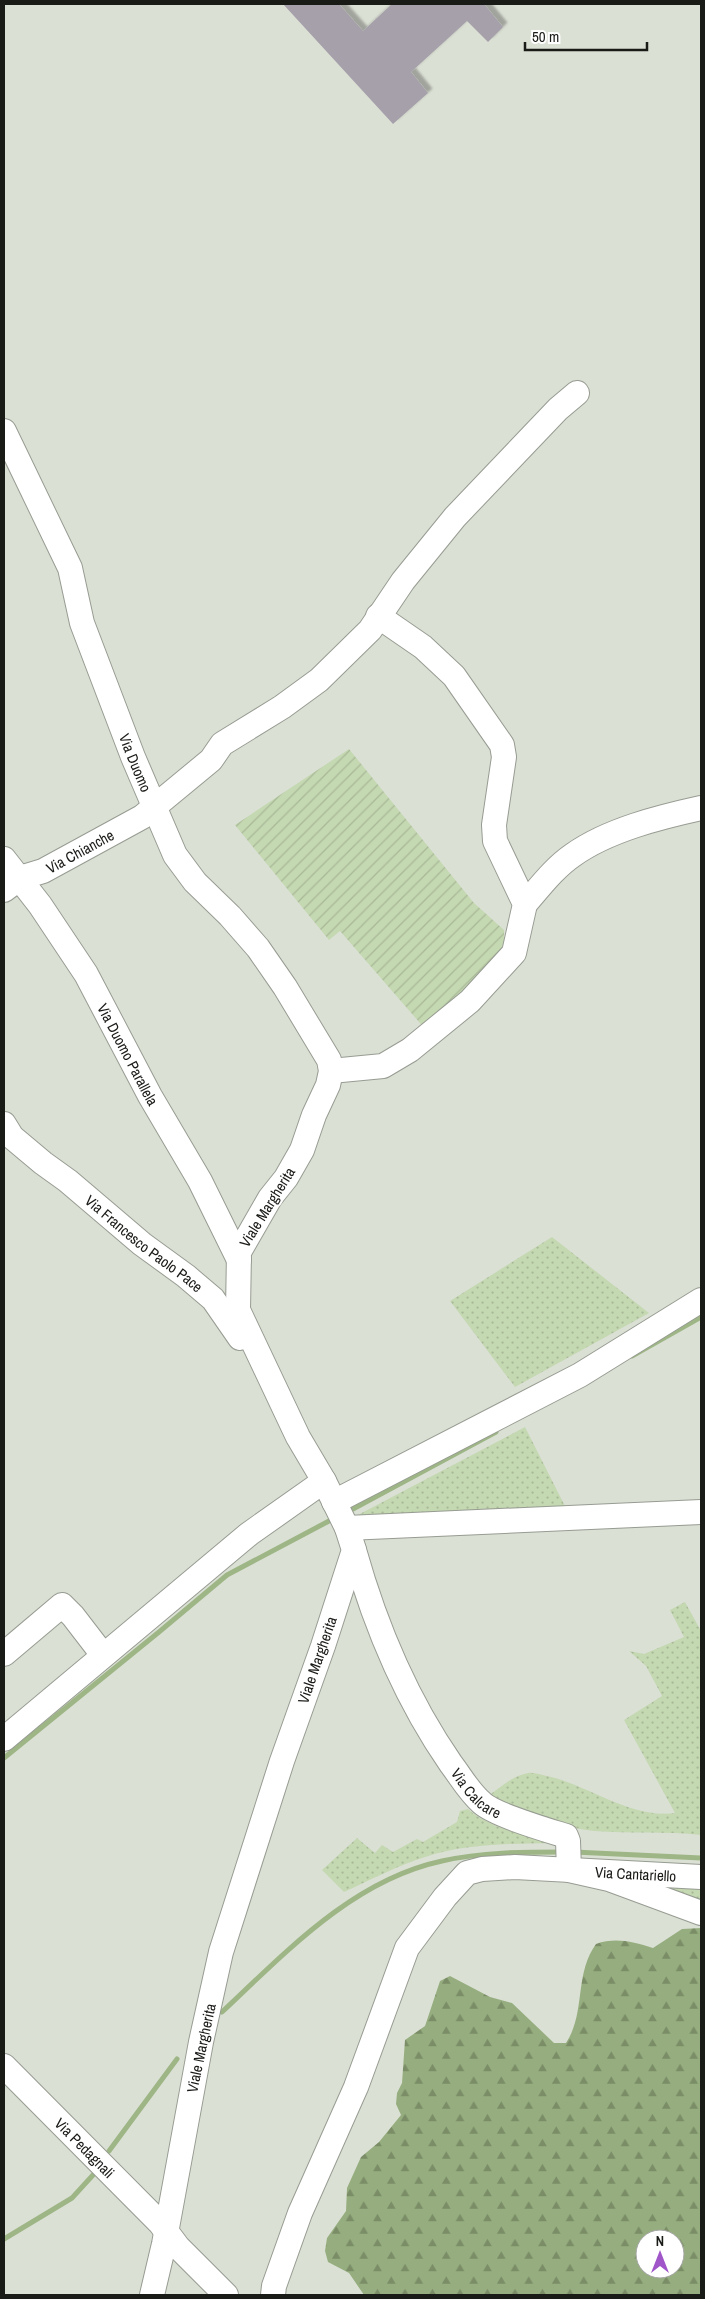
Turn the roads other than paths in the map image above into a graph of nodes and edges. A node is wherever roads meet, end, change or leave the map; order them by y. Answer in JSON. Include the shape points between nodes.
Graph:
{"nodes":[{"id":1,"x":577,"y":393,"type":"dead end"},
{"id":2,"x":4,"y":431,"type":"edge"},
{"id":3,"x":378,"y":616,"type":"junction"},
{"id":4,"x":154,"y":808,"type":"junction"},
{"id":5,"x":701,"y":808,"type":"edge"},
{"id":6,"x":4,"y":859,"type":"edge"},
{"id":7,"x":12,"y":884,"type":"edge"},
{"id":8,"x":525,"y":904,"type":"junction"},
{"id":9,"x":330,"y":1065,"type":"junction"},
{"id":10,"x":8,"y":1140,"type":"edge"},
{"id":11,"x":239,"y":1260,"type":"junction"},
{"id":12,"x":701,"y":1300,"type":"edge"},
{"id":13,"x":270,"y":1378,"type":"junction"},
{"id":14,"x":329,"y":1492,"type":"junction"},
{"id":15,"x":701,"y":1512,"type":"edge"},
{"id":16,"x":347,"y":1528,"type":"junction"},
{"id":17,"x":354,"y":1550,"type":"junction"},
{"id":18,"x":7,"y":1647,"type":"edge"},
{"id":19,"x":103,"y":1655,"type":"junction"},
{"id":20,"x":4,"y":1739,"type":"edge"},
{"id":21,"x":569,"y":1858,"type":"junction"},
{"id":22,"x":701,"y":1877,"type":"edge"},
{"id":23,"x":701,"y":1913,"type":"edge"},
{"id":24,"x":4,"y":2066,"type":"edge"},
{"id":25,"x":165,"y":2231,"type":"junction"},
{"id":26,"x":152,"y":2295,"type":"edge"},
{"id":27,"x":226,"y":2295,"type":"edge"},
{"id":28,"x":273,"y":2295,"type":"edge"}],
"edges":[{"from":1,"to":3,"type":"street","name":"Via Chianche","via":[[455,517]]},
{"from":2,"to":4,"type":"street","name":"Via Duomo","via":[[70,568],[82,623]]},
{"from":3,"to":4,"type":"street","name":"Via Chianche","via":[[370,630],[319,680],[222,744],[211,760]]},
{"from":3,"to":8,"type":"street","via":[[423,647],[454,676],[502,746],[504,758],[494,825],[495,841]]},
{"from":4,"to":7,"type":"street","name":"Via Chianche","via":[[100,841]]},
{"from":4,"to":9,"type":"street","name":"Via Duomo","via":[[175,855],[195,882],[258,948],[285,987]]},
{"from":5,"to":8,"type":"street","via":[[672,814],[601,839],[573,855],[551,873]]},
{"from":6,"to":7,"type":"street","name":"Via Duomo Parallela"},
{"from":7,"to":11,"type":"street","name":"Via Duomo Parallela","via":[[40,905],[86,974],[150,1096],[200,1181]]},
{"from":8,"to":9,"type":"street","via":[[514,953],[470,1001],[410,1050],[383,1066]]},
{"from":9,"to":11,"type":"street","name":"Viale Margherita","via":[[328,1085],[302,1150],[243,1244]]},
{"from":10,"to":13,"type":"street","name":"Via Francesco Paolo Pace","via":[[212,1299]]},
{"from":11,"to":13,"type":"street","name":"Viale Margherita","via":[[238,1310]]},
{"from":12,"to":14,"type":"street","via":[[580,1375]]},
{"from":13,"to":14,"type":"street","name":"Viale Margherita"},
{"from":14,"to":16,"type":"street","name":"Viale Margherita"},
{"from":14,"to":19,"type":"street","via":[[249,1534]]},
{"from":15,"to":16,"type":"street"},
{"from":16,"to":17,"type":"street","name":"Viale Margherita"},
{"from":17,"to":21,"type":"street","name":"Via Calcare","via":[[367,1596],[402,1680],[438,1744],[469,1789],[483,1804],[530,1825],[566,1836]]},
{"from":17,"to":25,"type":"street","name":"Viale Margherita","via":[[221,1952]]},
{"from":18,"to":19,"type":"street","via":[[62,1605]]},
{"from":19,"to":20,"type":"street"},
{"from":21,"to":22,"type":"street","name":"Via Cantariello"},
{"from":21,"to":23,"type":"street","name":"Via Calcare","via":[[609,1879]]},
{"from":21,"to":28,"type":"street","via":[[467,1872],[444,1897],[407,1948],[356,2087],[300,2213]]},
{"from":24,"to":25,"type":"street","name":"Via Pedagnali"},
{"from":25,"to":26,"type":"street","name":"Viale Margherita"},
{"from":25,"to":27,"type":"street","name":"Via Pedagnali"}]}
